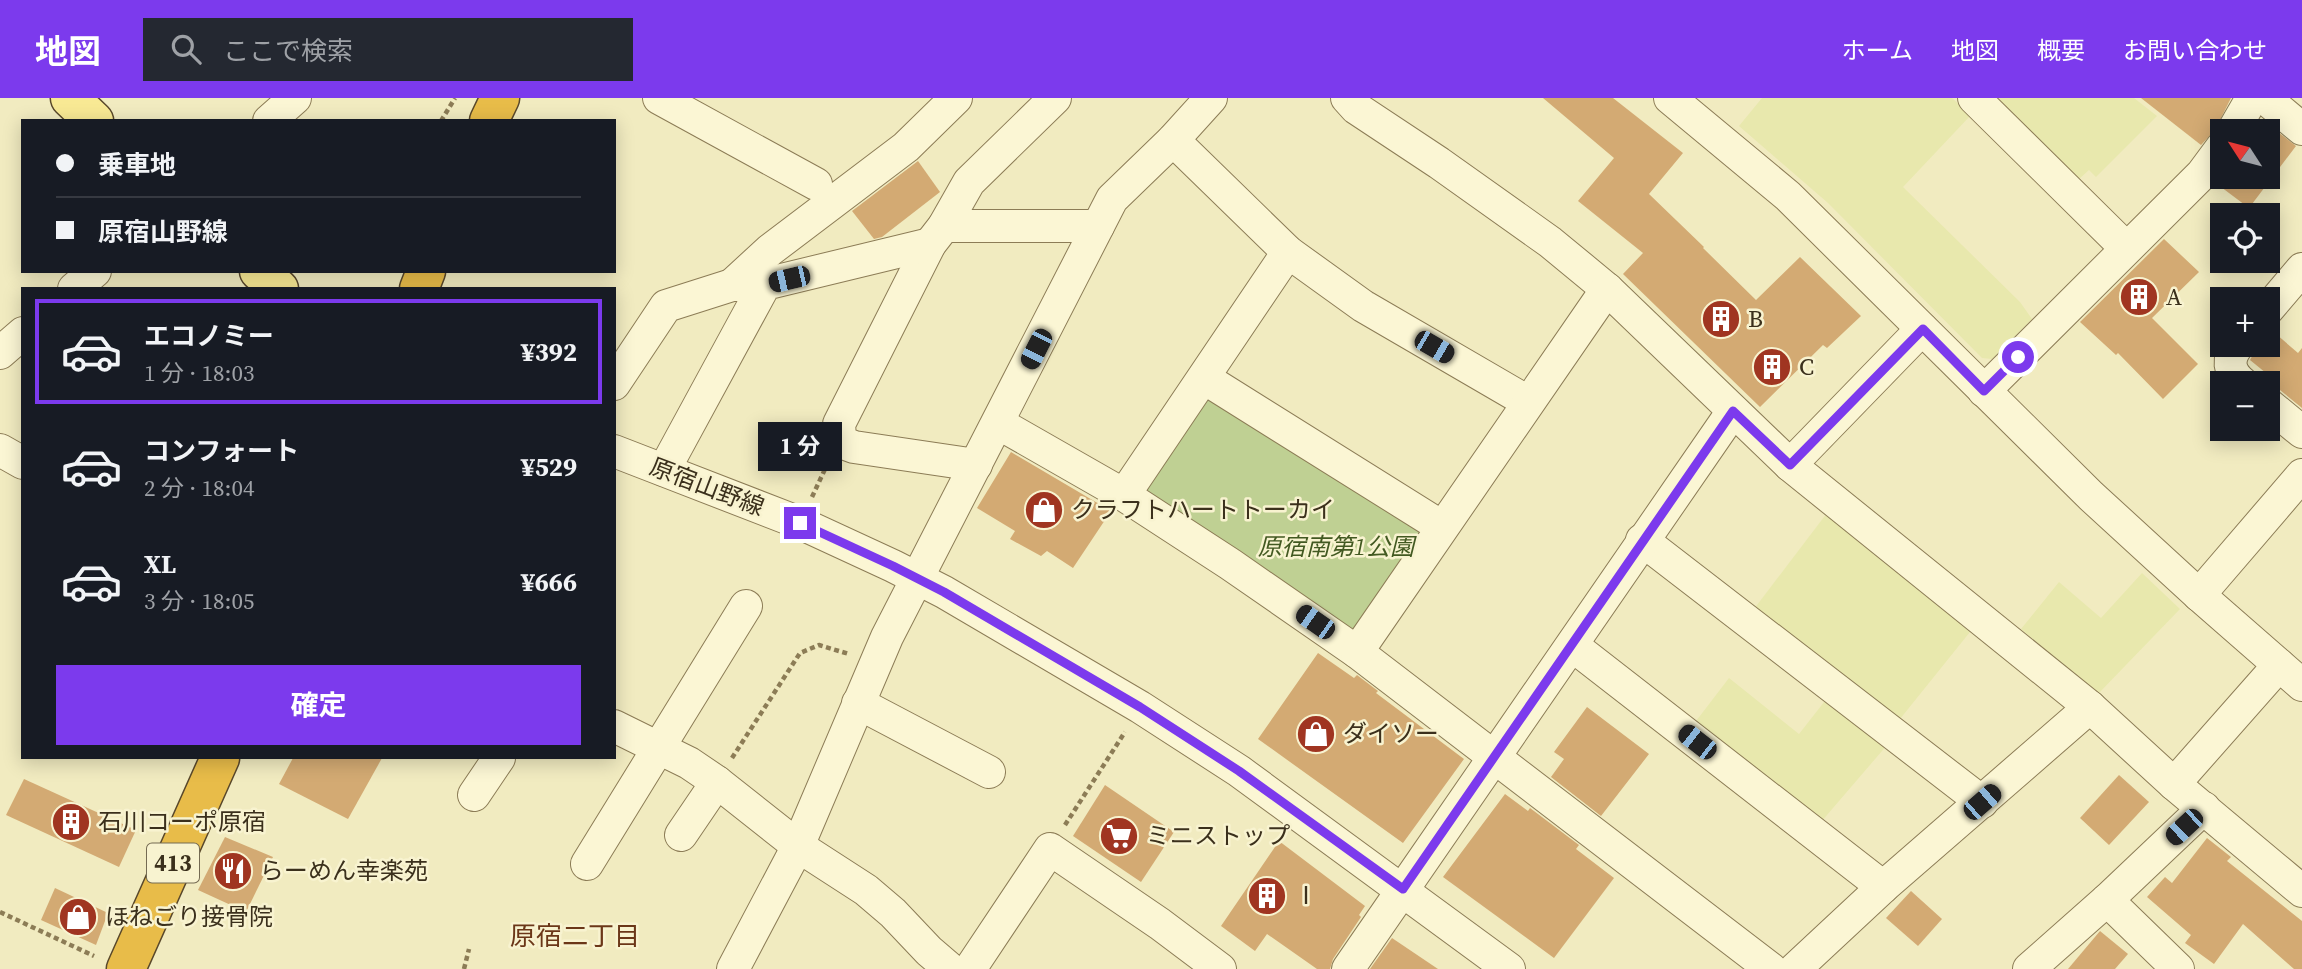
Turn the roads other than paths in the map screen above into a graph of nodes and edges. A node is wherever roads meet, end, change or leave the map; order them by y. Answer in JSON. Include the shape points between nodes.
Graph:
{"nodes":[{"id":1,"x":70,"y":98,"type":"edge"},
{"id":2,"x":295,"y":98,"type":"edge"},
{"id":3,"x":500,"y":98,"type":"edge"},
{"id":4,"x":659,"y":98,"type":"edge"},
{"id":5,"x":957,"y":98,"type":"edge"},
{"id":6,"x":1055,"y":98,"type":"edge"},
{"id":7,"x":1211,"y":98,"type":"edge"},
{"id":8,"x":1670,"y":98,"type":"edge"},
{"id":9,"x":1975,"y":98,"type":"edge"},
{"id":10,"x":2252,"y":98,"type":"edge"},
{"id":11,"x":2265,"y":98,"type":"edge"},
{"id":12,"x":1356,"y":101,"type":"edge"},
{"id":13,"x":92,"y":119,"type":"edge"},
{"id":14,"x":271,"y":119,"type":"edge"},
{"id":15,"x":490,"y":119,"type":"edge"},
{"id":16,"x":2240,"y":119,"type":"edge"},
{"id":17,"x":2302,"y":129,"type":"edge"},
{"id":18,"x":1173,"y":140,"type":"junction"},
{"id":19,"x":2210,"y":163,"type":"edge"},
{"id":20,"x":816,"y":184,"type":"dead end"},
{"id":21,"x":1098,"y":226,"type":"junction"},
{"id":22,"x":937,"y":235,"type":"junction"},
{"id":23,"x":2126,"y":247,"type":"junction"},
{"id":24,"x":1288,"y":252,"type":"junction"},
{"id":25,"x":2302,"y":269,"type":"edge"},
{"id":26,"x":93,"y":273,"type":"edge"},
{"id":27,"x":261,"y":273,"type":"edge"},
{"id":28,"x":765,"y":284,"type":"junction"},
{"id":29,"x":732,"y":285,"type":"junction"},
{"id":30,"x":76,"y":287,"type":"edge"},
{"id":31,"x":277,"y":287,"type":"edge"},
{"id":32,"x":1606,"y":289,"type":"junction"},
{"id":33,"x":2280,"y":295,"type":"edge"},
{"id":34,"x":1923,"y":329,"type":"junction"},
{"id":35,"x":21,"y":335,"type":"edge"},
{"id":36,"x":0,"y":353,"type":"edge"},
{"id":37,"x":1204,"y":377,"type":"junction"},
{"id":38,"x":616,"y":381,"type":"edge"},
{"id":39,"x":1984,"y":391,"type":"junction"},
{"id":40,"x":1528,"y":402,"type":"junction"},
{"id":41,"x":1733,"y":411,"type":"junction"},
{"id":42,"x":2280,"y":414,"type":"edge"},
{"id":43,"x":998,"y":423,"type":"junction"},
{"id":44,"x":2302,"y":432,"type":"edge"},
{"id":45,"x":0,"y":450,"type":"edge"},
{"id":46,"x":616,"y":453,"type":"edge"},
{"id":47,"x":21,"y":462,"type":"edge"},
{"id":48,"x":976,"y":465,"type":"junction"},
{"id":49,"x":1790,"y":465,"type":"junction"},
{"id":50,"x":664,"y":470,"type":"junction"},
{"id":51,"x":2302,"y":475,"type":"edge"},
{"id":52,"x":1124,"y":495,"type":"junction"},
{"id":53,"x":1442,"y":527,"type":"junction"},
{"id":54,"x":1643,"y":540,"type":"junction"},
{"id":55,"x":918,"y":579,"type":"junction"},
{"id":56,"x":2199,"y":595,"type":"junction"},
{"id":57,"x":746,"y":606,"type":"dead end"},
{"id":58,"x":1573,"y":646,"type":"junction"},
{"id":59,"x":1357,"y":652,"type":"junction"},
{"id":60,"x":2290,"y":675,"type":"edge"},
{"id":61,"x":858,"y":703,"type":"junction"},
{"id":62,"x":2090,"y":707,"type":"junction"},
{"id":63,"x":616,"y":727,"type":"edge"},
{"id":64,"x":658,"y":747,"type":"junction"},
{"id":65,"x":219,"y":759,"type":"edge"},
{"id":66,"x":498,"y":759,"type":"edge"},
{"id":67,"x":1494,"y":759,"type":"junction"},
{"id":68,"x":989,"y":772,"type":"dead end"},
{"id":69,"x":717,"y":782,"type":"junction"},
{"id":70,"x":2174,"y":784,"type":"junction"},
{"id":71,"x":474,"y":795,"type":"dead end"},
{"id":72,"x":1982,"y":802,"type":"junction"},
{"id":73,"x":2204,"y":808,"type":"junction"},
{"id":74,"x":681,"y":835,"type":"dead end"},
{"id":75,"x":798,"y":846,"type":"junction"},
{"id":76,"x":587,"y":864,"type":"dead end"},
{"id":77,"x":1883,"y":887,"type":"junction"},
{"id":78,"x":1403,"y":889,"type":"junction"},
{"id":79,"x":2302,"y":891,"type":"edge"},
{"id":80,"x":2107,"y":900,"type":"junction"},
{"id":81,"x":932,"y":963,"type":"edge"},
{"id":82,"x":115,"y":965,"type":"edge"},
{"id":83,"x":733,"y":969,"type":"edge"},
{"id":84,"x":970,"y":969,"type":"edge"},
{"id":85,"x":1220,"y":969,"type":"edge"},
{"id":86,"x":1348,"y":969,"type":"edge"},
{"id":87,"x":1509,"y":969,"type":"edge"},
{"id":88,"x":1771,"y":969,"type":"edge"},
{"id":89,"x":1795,"y":969,"type":"edge"},
{"id":90,"x":2029,"y":969,"type":"edge"},
{"id":91,"x":2178,"y":969,"type":"edge"}],
"edges":[{"from":1,"to":13,"type":"main road"},
{"from":2,"to":14,"type":"street"},
{"from":3,"to":15,"type":"highway"},
{"from":4,"to":20,"type":"street"},
{"from":5,"to":29,"type":"street","via":[[906,147]]},
{"from":6,"to":22,"type":"street","via":[[969,182]]},
{"from":7,"to":18,"type":"street"},
{"from":8,"to":34,"type":"street","via":[[1788,196]]},
{"from":9,"to":23,"type":"street"},
{"from":10,"to":16,"type":"street"},
{"from":11,"to":17,"type":"street"},
{"from":12,"to":32,"type":"street","via":[[1550,242]]},
{"from":18,"to":21,"type":"street","via":[[1112,199]]},
{"from":18,"to":24,"type":"street"},
{"from":19,"to":23,"type":"street"},
{"from":21,"to":22,"type":"street"},
{"from":21,"to":43,"type":"street"},
{"from":22,"to":28,"type":"street"},
{"from":22,"to":48,"type":"street","via":[[838,432],[854,447]]},
{"from":23,"to":39,"type":"street"},
{"from":24,"to":37,"type":"street"},
{"from":24,"to":40,"type":"street","via":[[1363,306]]},
{"from":25,"to":33,"type":"street"},
{"from":26,"to":30,"type":"street"},
{"from":27,"to":31,"type":"main road"},
{"from":28,"to":29,"type":"street"},
{"from":28,"to":50,"type":"street"},
{"from":29,"to":38,"type":"street","via":[[666,306]]},
{"from":32,"to":40,"type":"street"},
{"from":32,"to":41,"type":"street"},
{"from":34,"to":39,"type":"street"},
{"from":34,"to":49,"type":"street"},
{"from":35,"to":36,"type":"street"},
{"from":37,"to":52,"type":"street"},
{"from":37,"to":53,"type":"street"},
{"from":39,"to":56,"type":"street"},
{"from":40,"to":53,"type":"street"},
{"from":41,"to":49,"type":"street"},
{"from":41,"to":54,"type":"street"},
{"from":42,"to":44,"type":"street"},
{"from":43,"to":48,"type":"street"},
{"from":43,"to":52,"type":"street"},
{"from":45,"to":47,"type":"street"},
{"from":46,"to":50,"type":"street","name":"原宿山野線"},
{"from":48,"to":55,"type":"street"},
{"from":49,"to":62,"type":"street"},
{"from":50,"to":55,"type":"street","name":"原宿山野線","via":[[800,523]]},
{"from":51,"to":56,"type":"street"},
{"from":52,"to":59,"type":"street"},
{"from":53,"to":59,"type":"street"},
{"from":54,"to":58,"type":"street"},
{"from":54,"to":72,"type":"street"},
{"from":55,"to":61,"type":"street"},
{"from":55,"to":78,"type":"street","name":"原宿山野線","via":[[1140,707],[1239,771]]},
{"from":56,"to":60,"type":"street"},
{"from":57,"to":64,"type":"street"},
{"from":58,"to":67,"type":"street"},
{"from":58,"to":77,"type":"street"},
{"from":59,"to":67,"type":"street"},
{"from":60,"to":70,"type":"street"},
{"from":61,"to":68,"type":"street"},
{"from":61,"to":75,"type":"street"},
{"from":62,"to":70,"type":"street"},
{"from":62,"to":72,"type":"street"},
{"from":63,"to":64,"type":"street"},
{"from":64,"to":69,"type":"street"},
{"from":64,"to":76,"type":"street"},
{"from":65,"to":82,"type":"highway","number":"413"},
{"from":66,"to":71,"type":"street"},
{"from":67,"to":78,"type":"street"},
{"from":67,"to":88,"type":"street"},
{"from":69,"to":74,"type":"street"},
{"from":69,"to":75,"type":"street"},
{"from":70,"to":73,"type":"street"},
{"from":72,"to":77,"type":"street"},
{"from":73,"to":79,"type":"street"},
{"from":73,"to":80,"type":"street"},
{"from":75,"to":81,"type":"street","via":[[866,890],[912,932]]},
{"from":75,"to":83,"type":"street"},
{"from":77,"to":89,"type":"street"},
{"from":78,"to":86,"type":"street"},
{"from":78,"to":87,"type":"street","name":"原宿山野線"},
{"from":80,"to":90,"type":"street"},
{"from":80,"to":91,"type":"street"},
{"from":84,"to":85,"type":"street","via":[[1050,849]]}]}
